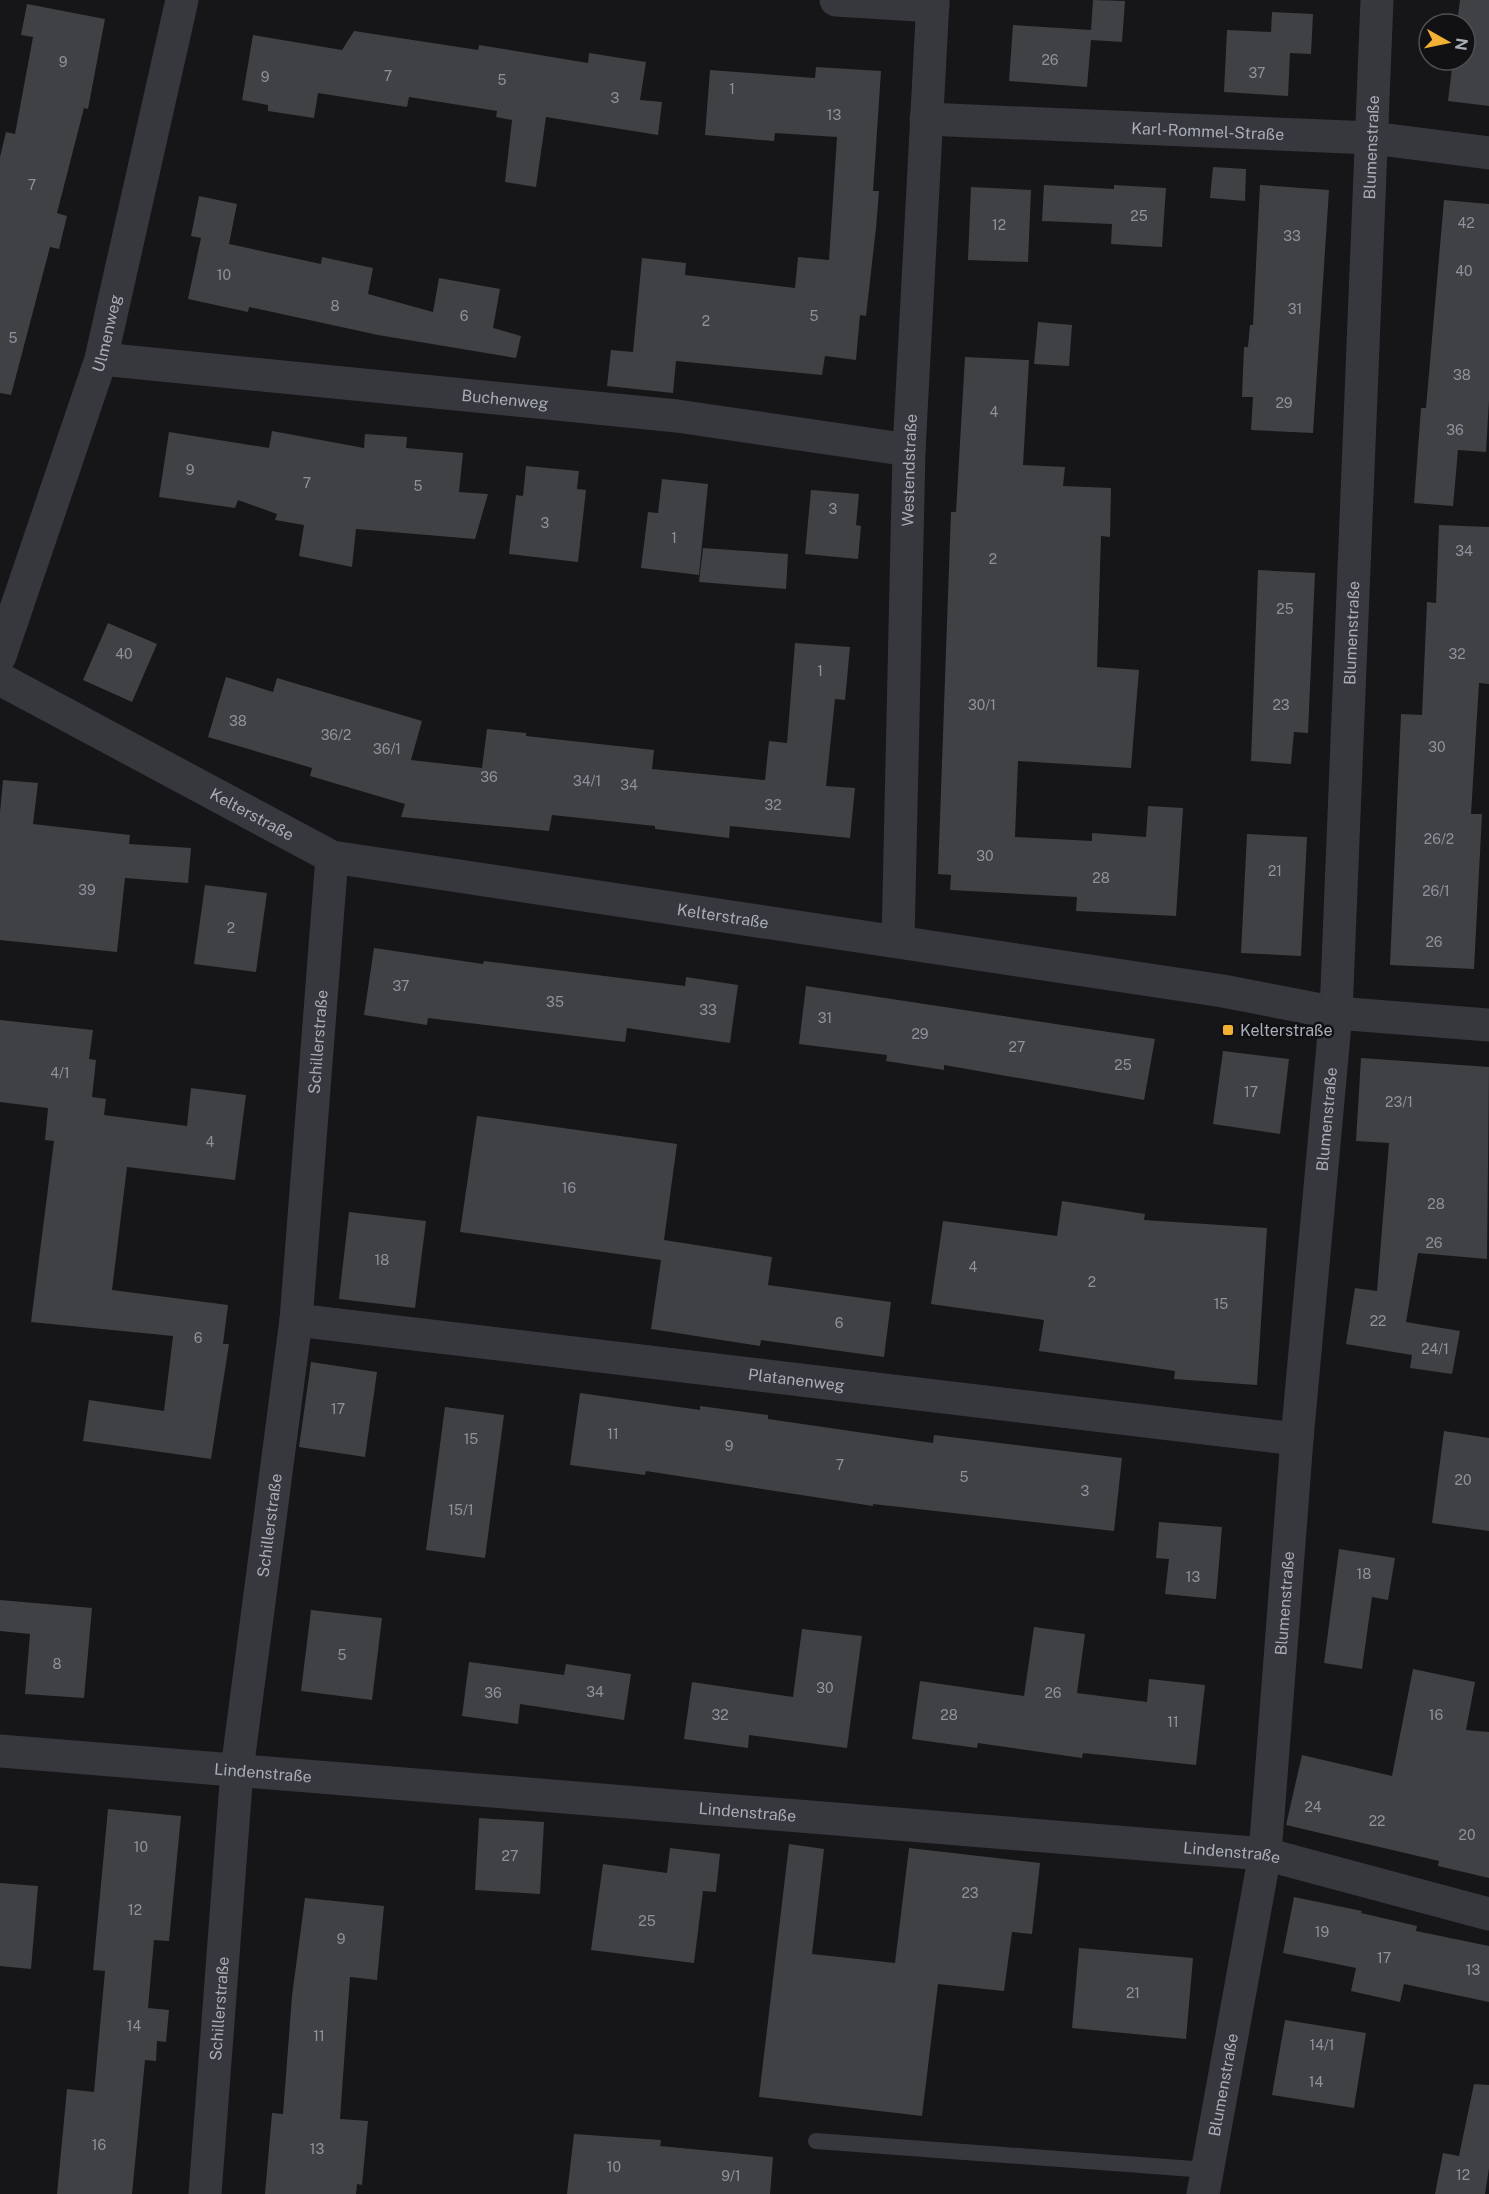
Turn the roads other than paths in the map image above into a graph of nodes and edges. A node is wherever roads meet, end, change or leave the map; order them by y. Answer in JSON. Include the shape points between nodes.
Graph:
{"nodes":[{"id":1,"x":182,"y":0,"type":"edge"},
{"id":2,"x":836,"y":0,"type":"edge"},
{"id":3,"x":1377,"y":0,"type":"edge"},
{"id":4,"x":933,"y":3,"type":"edge"},
{"id":5,"x":926,"y":119,"type":"junction"},
{"id":6,"x":1372,"y":138,"type":"junction"},
{"id":7,"x":1489,"y":153,"type":"edge"},
{"id":8,"x":101,"y":359,"type":"junction"},
{"id":9,"x":909,"y":450,"type":"junction"},
{"id":10,"x":0,"y":656,"type":"edge"},
{"id":11,"x":0,"y":679,"type":"edge"},
{"id":12,"x":332,"y":857,"type":"junction"},
{"id":13,"x":898,"y":942,"type":"junction"},
{"id":14,"x":1336,"y":1013,"type":"junction"},
{"id":15,"x":1489,"y":1025,"type":"edge"},
{"id":16,"x":296,"y":1320,"type":"junction"},
{"id":17,"x":1297,"y":1439,"type":"junction"},
{"id":18,"x":0,"y":1751,"type":"edge"},
{"id":19,"x":237,"y":1770,"type":"junction"},
{"id":20,"x":1265,"y":1854,"type":"junction"},
{"id":21,"x":1489,"y":1914,"type":"edge"},
{"id":22,"x":816,"y":2141,"type":"dead end"},
{"id":23,"x":1205,"y":2182,"type":"edge"},
{"id":24,"x":205,"y":2194,"type":"edge"}],
"edges":[{"from":1,"to":8,"type":"street","name":"Ulmenweg"},
{"from":2,"to":4,"type":"street"},
{"from":3,"to":6,"type":"street","name":"Blumenstraße"},
{"from":4,"to":5,"type":"street","name":"Westendstraße"},
{"from":5,"to":6,"type":"street","name":"Karl-Rommel-Straße"},
{"from":5,"to":9,"type":"street","name":"Westendstraße"},
{"from":6,"to":7,"type":"street","name":"Karl-Rommel-Straße"},
{"from":6,"to":14,"type":"street","name":"Blumenstraße"},
{"from":8,"to":9,"type":"street","name":"Buchenweg","via":[[677,416]]},
{"from":8,"to":10,"type":"street","name":"Ulmenweg"},
{"from":9,"to":13,"type":"street","name":"Westendstraße"},
{"from":11,"to":12,"type":"street","name":"Kelterstraße"},
{"from":12,"to":13,"type":"street","name":"Kelterstraße"},
{"from":12,"to":16,"type":"street","name":"Schillerstraße"},
{"from":13,"to":14,"type":"street","name":"Kelterstraße","via":[[1223,991]]},
{"from":14,"to":15,"type":"street","name":"Kelterstraße"},
{"from":14,"to":17,"type":"street","name":"Blumenstraße"},
{"from":16,"to":17,"type":"street","name":"Platanenweg"},
{"from":16,"to":19,"type":"street","name":"Schillerstraße"},
{"from":17,"to":20,"type":"street","name":"Blumenstraße"},
{"from":18,"to":19,"type":"street","name":"Lindenstraße"},
{"from":19,"to":20,"type":"street","name":"Lindenstraße"},
{"from":19,"to":24,"type":"street","name":"Schillerstraße"},
{"from":20,"to":21,"type":"street","name":"Lindenstraße"},
{"from":20,"to":23,"type":"street","name":"Blumenstraße"},
{"from":22,"to":23,"type":"lane"}]}
